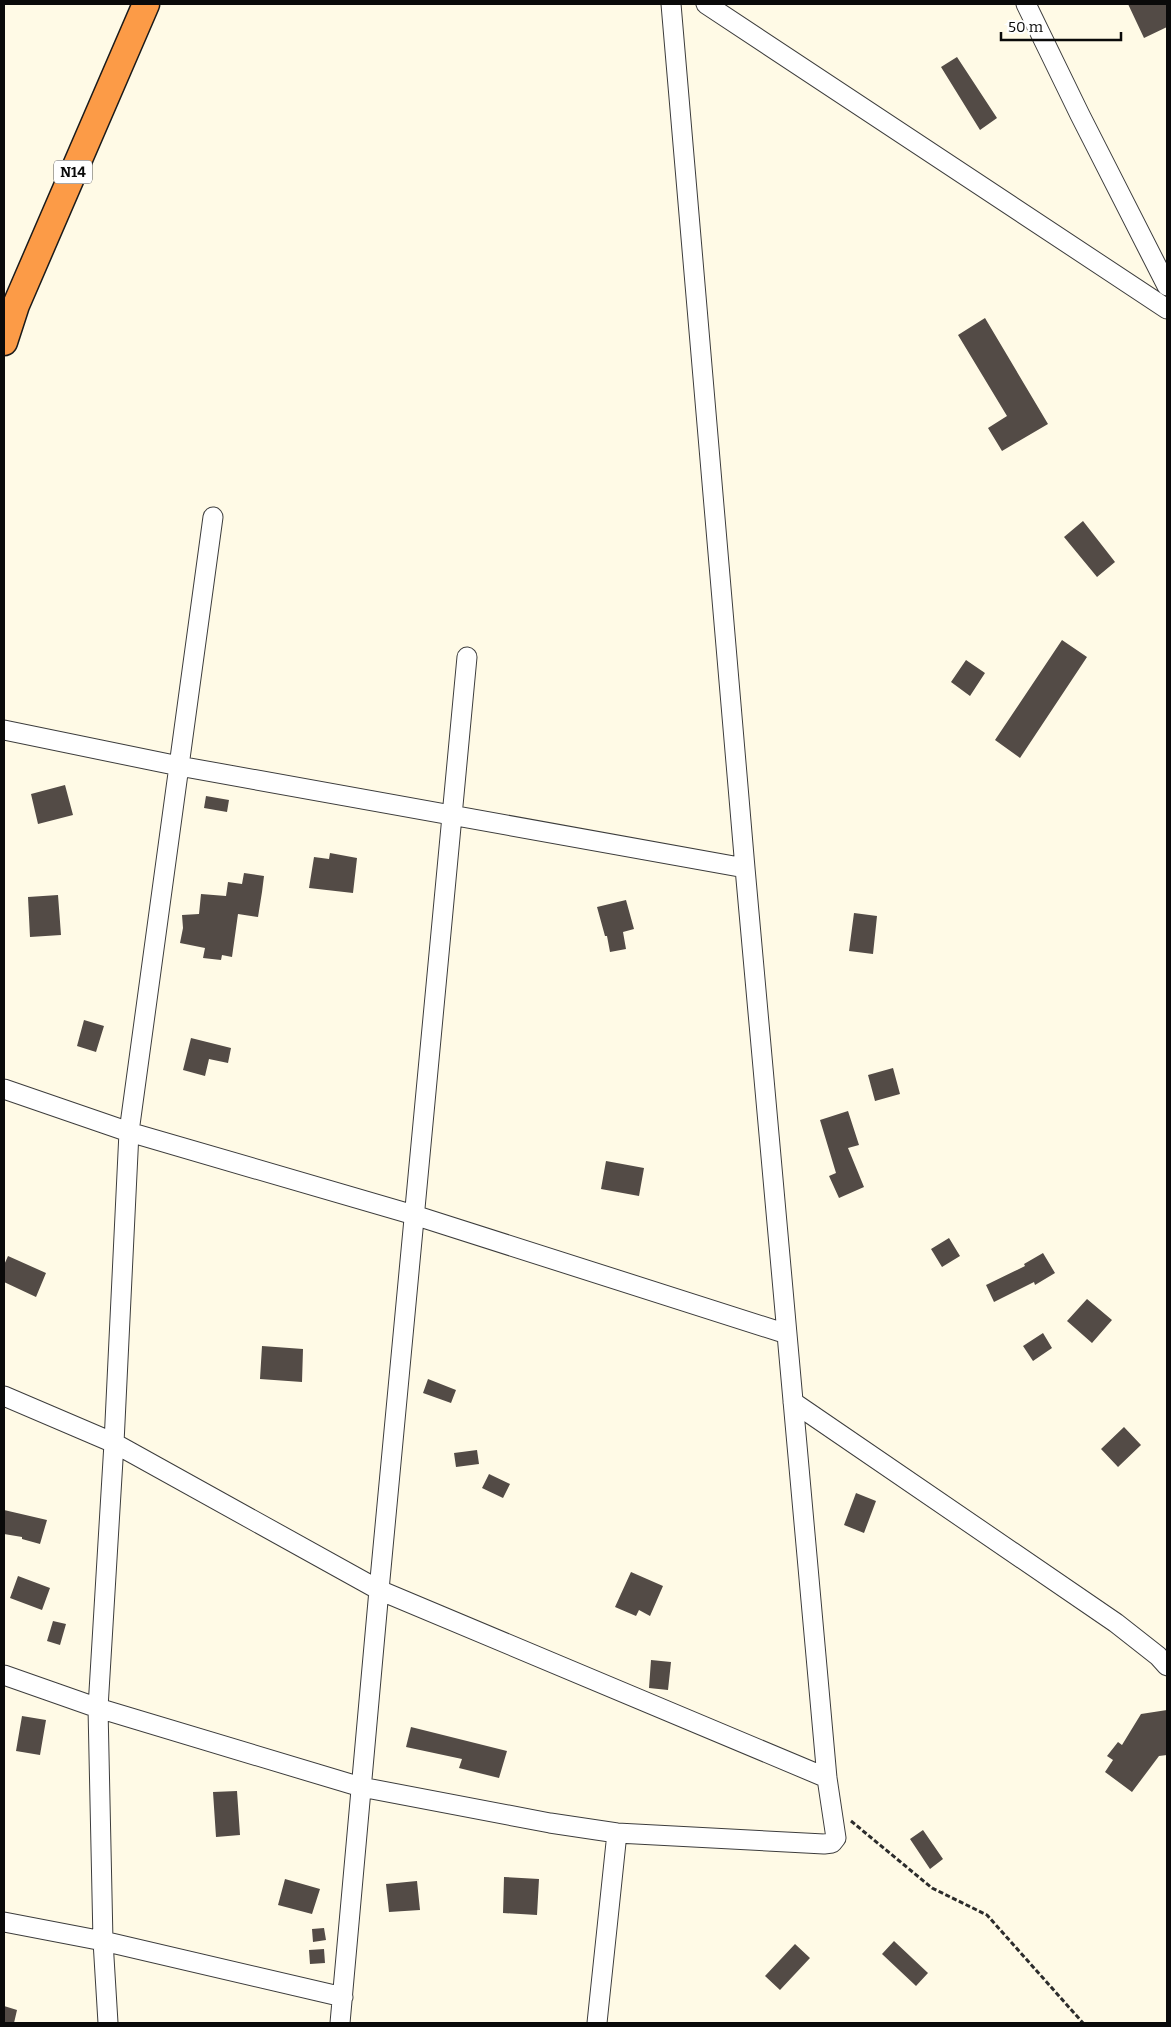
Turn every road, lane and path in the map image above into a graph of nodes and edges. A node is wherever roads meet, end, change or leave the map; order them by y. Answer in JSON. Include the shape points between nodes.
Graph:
{"nodes":[{"id":1,"x":146,"y":4,"type":"edge"},
{"id":2,"x":671,"y":4,"type":"edge"},
{"id":3,"x":706,"y":4,"type":"edge"},
{"id":4,"x":1026,"y":4,"type":"edge"},
{"id":5,"x":1167,"y":286,"type":"edge"},
{"id":6,"x":1167,"y":309,"type":"edge"},
{"id":7,"x":4,"y":342,"type":"edge"},
{"id":8,"x":213,"y":517,"type":"dead end"},
{"id":9,"x":467,"y":656,"type":"dead end"},
{"id":10,"x":4,"y":730,"type":"edge"},
{"id":11,"x":179,"y":766,"type":"junction"},
{"id":12,"x":453,"y":814,"type":"junction"},
{"id":13,"x":745,"y":868,"type":"junction"},
{"id":14,"x":4,"y":1089,"type":"edge"},
{"id":15,"x":129,"y":1132,"type":"junction"},
{"id":16,"x":414,"y":1215,"type":"junction"},
{"id":17,"x":787,"y":1334,"type":"junction"},
{"id":18,"x":4,"y":1396,"type":"edge"},
{"id":19,"x":793,"y":1402,"type":"junction"},
{"id":20,"x":114,"y":1443,"type":"junction"},
{"id":21,"x":379,"y":1590,"type":"junction"},
{"id":22,"x":1167,"y":1666,"type":"edge"},
{"id":23,"x":4,"y":1675,"type":"edge"},
{"id":24,"x":98,"y":1708,"type":"junction"},
{"id":25,"x":827,"y":1778,"type":"junction"},
{"id":26,"x":361,"y":1787,"type":"junction"},
{"id":27,"x":850,"y":1820,"type":"dead end"},
{"id":28,"x":617,"y":1833,"type":"junction"},
{"id":29,"x":4,"y":1922,"type":"edge"},
{"id":30,"x":103,"y":1941,"type":"junction"},
{"id":31,"x":342,"y":1997,"type":"junction"},
{"id":32,"x":108,"y":2023,"type":"edge"},
{"id":33,"x":340,"y":2023,"type":"edge"},
{"id":34,"x":597,"y":2023,"type":"edge"},
{"id":35,"x":1083,"y":2023,"type":"edge"}],
"edges":[{"from":1,"to":7,"type":"highway","number":"N14","via":[[16,305]]},
{"from":2,"to":13,"type":"street"},
{"from":3,"to":6,"type":"street"},
{"from":4,"to":5,"type":"street"},
{"from":8,"to":11,"type":"street"},
{"from":9,"to":12,"type":"street"},
{"from":10,"to":11,"type":"street"},
{"from":11,"to":12,"type":"street"},
{"from":11,"to":15,"type":"street"},
{"from":12,"to":13,"type":"street"},
{"from":12,"to":16,"type":"street"},
{"from":13,"to":17,"type":"street"},
{"from":14,"to":15,"type":"street"},
{"from":15,"to":16,"type":"street"},
{"from":15,"to":20,"type":"street"},
{"from":16,"to":17,"type":"street"},
{"from":16,"to":21,"type":"street"},
{"from":17,"to":19,"type":"street"},
{"from":18,"to":20,"type":"street"},
{"from":19,"to":22,"type":"street","via":[[1116,1623]]},
{"from":19,"to":25,"type":"street"},
{"from":20,"to":21,"type":"street"},
{"from":20,"to":24,"type":"street"},
{"from":21,"to":25,"type":"street"},
{"from":21,"to":26,"type":"street"},
{"from":23,"to":24,"type":"street"},
{"from":24,"to":26,"type":"street"},
{"from":24,"to":30,"type":"street"},
{"from":25,"to":28,"type":"street","via":[[836,1833],[832,1843]]},
{"from":26,"to":28,"type":"street"},
{"from":26,"to":31,"type":"street"},
{"from":27,"to":35,"type":"path","via":[[932,1888],[988,1915]]},
{"from":28,"to":34,"type":"street"},
{"from":29,"to":30,"type":"street"},
{"from":30,"to":31,"type":"street"},
{"from":30,"to":32,"type":"street"},
{"from":31,"to":33,"type":"street"}]}
